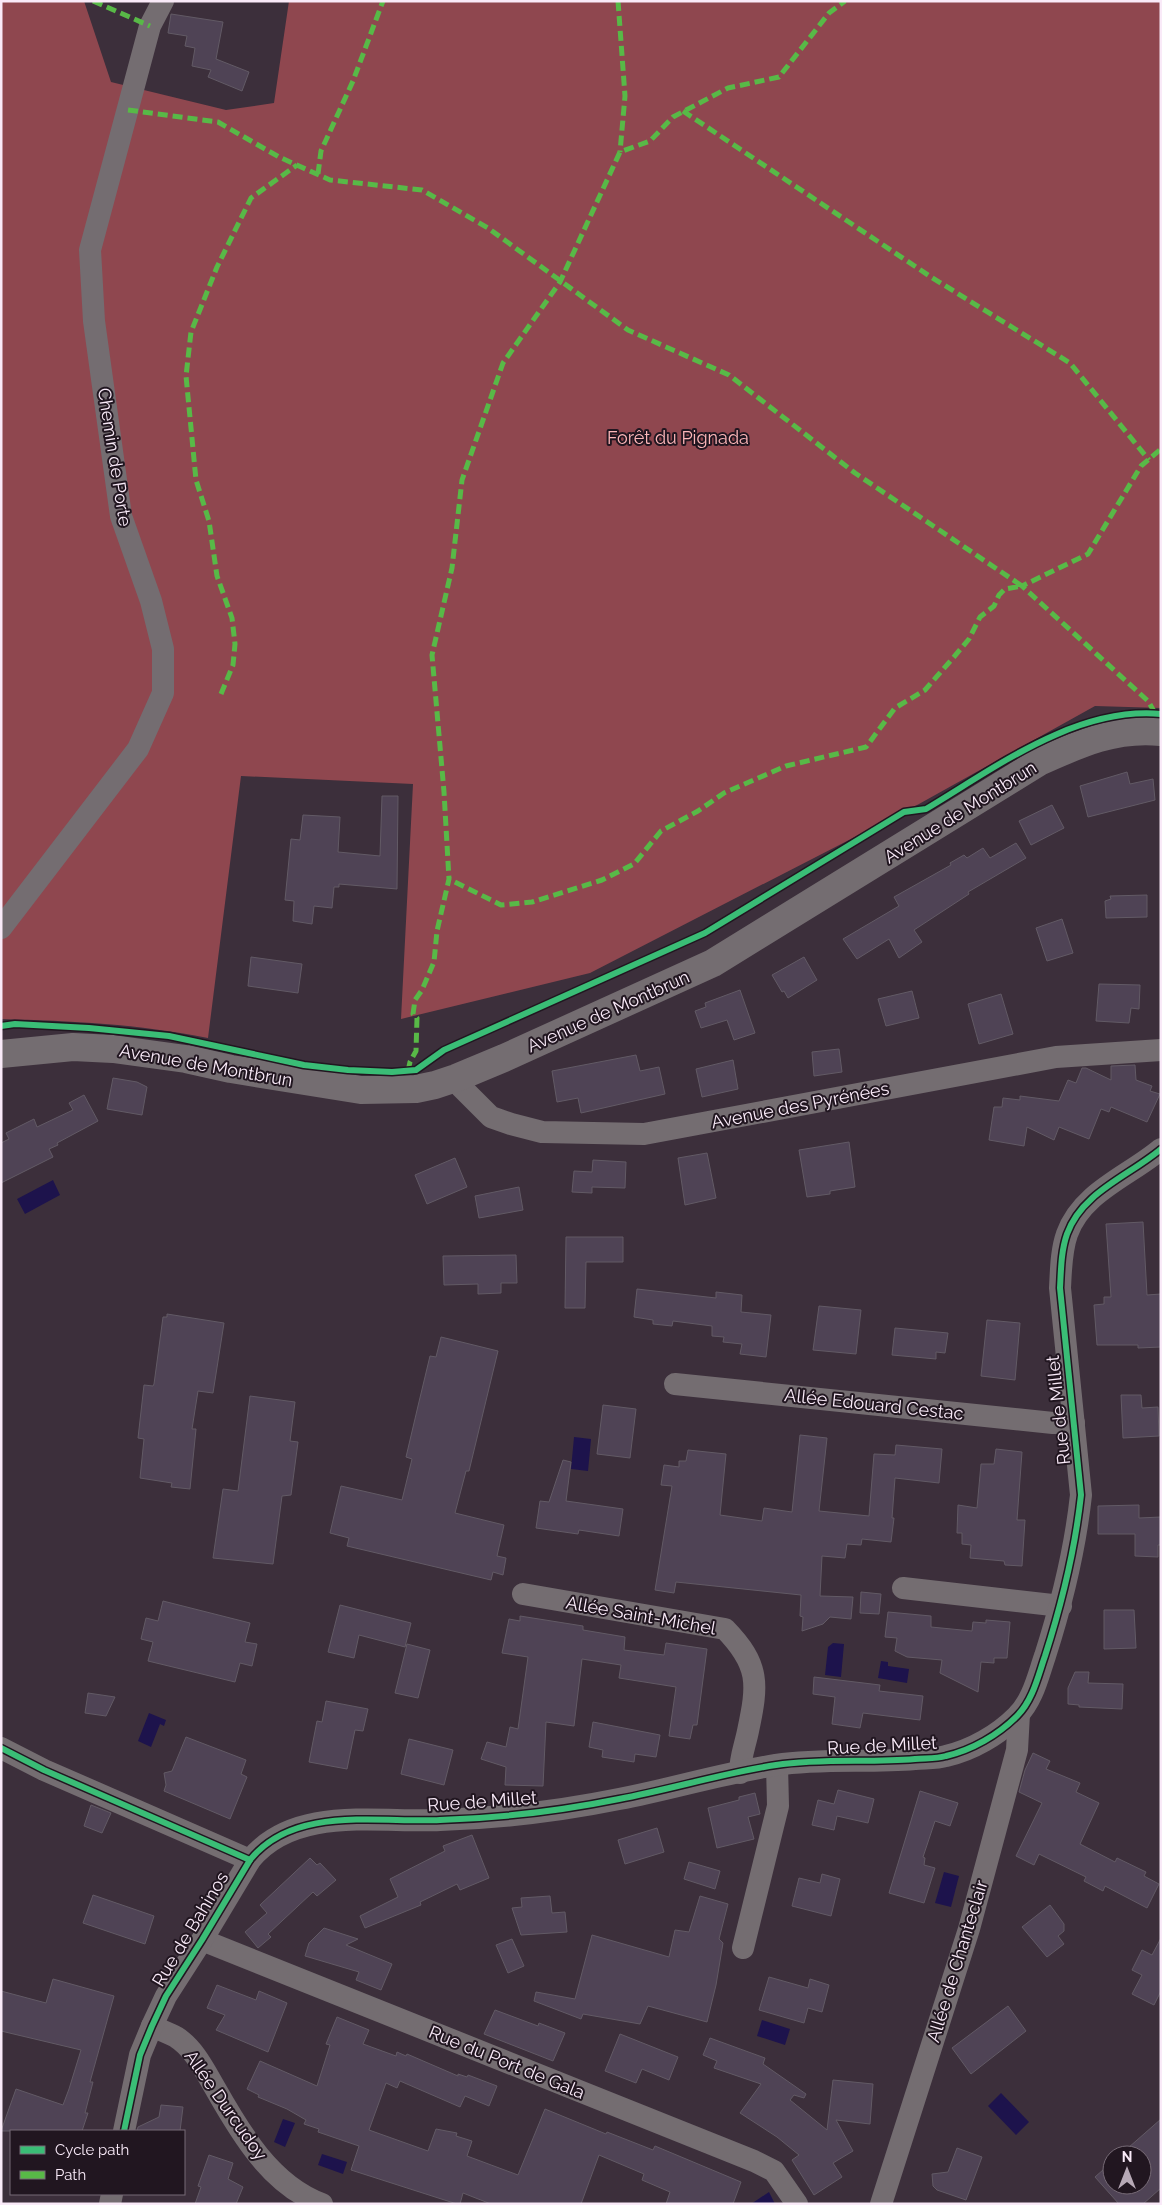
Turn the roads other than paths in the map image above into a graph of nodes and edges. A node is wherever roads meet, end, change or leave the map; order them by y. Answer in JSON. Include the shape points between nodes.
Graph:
{"nodes":[{"id":1,"x":164,"y":1,"type":"edge"},
{"id":2,"x":1161,"y":732,"type":"edge"},
{"id":3,"x":1,"y":928,"type":"edge"},
{"id":4,"x":1161,"y":1050,"type":"edge"},
{"id":5,"x":1,"y":1054,"type":"edge"},
{"id":6,"x":456,"y":1078,"type":"junction"},
{"id":7,"x":1158,"y":1154,"type":"edge"},
{"id":8,"x":674,"y":1384,"type":"dead end"},
{"id":9,"x":1074,"y":1423,"type":"junction"},
{"id":10,"x":903,"y":1588,"type":"dead end"},
{"id":11,"x":523,"y":1594,"type":"dead end"},
{"id":12,"x":1061,"y":1606,"type":"junction"},
{"id":13,"x":1020,"y":1714,"type":"junction"},
{"id":14,"x":1,"y":1748,"type":"edge"},
{"id":15,"x":777,"y":1765,"type":"junction"},
{"id":16,"x":740,"y":1773,"type":"junction"},
{"id":17,"x":250,"y":1860,"type":"junction"},
{"id":18,"x":202,"y":1940,"type":"junction"},
{"id":19,"x":743,"y":1948,"type":"dead end"},
{"id":20,"x":152,"y":2026,"type":"junction"},
{"id":21,"x":124,"y":2130,"type":"edge"},
{"id":22,"x":322,"y":2204,"type":"edge"},
{"id":23,"x":797,"y":2204,"type":"edge"},
{"id":24,"x":881,"y":2204,"type":"edge"}],
"edges":[{"from":1,"to":3,"type":"street","name":"Chemin de Porte","via":[[150,26],[90,250],[94,321],[121,516],[151,601],[163,649],[162,693],[138,749]]},
{"from":2,"to":6,"type":"street","name":"Avenue de Montbrun","via":[[1111,734],[1083,742],[1039,762],[714,963]]},
{"from":4,"to":6,"type":"street","name":"Avenue des Pyrénées","via":[[1056,1057],[644,1134],[542,1132],[512,1124],[491,1117]]},
{"from":5,"to":6,"type":"street","name":"Avenue de Montbrun","via":[[73,1047],[113,1050],[361,1090],[416,1089]]},
{"from":7,"to":9,"type":"street","name":"Rue de Millet","via":[[1099,1192],[1079,1212],[1067,1234],[1061,1260],[1060,1288]]},
{"from":8,"to":9,"type":"street","name":"Allée Edouard Cestac"},
{"from":9,"to":12,"type":"street","name":"Rue de Millet","via":[[1081,1495],[1078,1526]]},
{"from":10,"to":12,"type":"street"},
{"from":11,"to":16,"type":"street","name":"Allée Saint-Michel","via":[[724,1629],[740,1645],[755,1678]]},
{"from":12,"to":13,"type":"street","name":"Rue de Millet","via":[[1033,1692]]},
{"from":13,"to":15,"type":"street","name":"Rue de Millet","via":[[979,1745],[946,1756]]},
{"from":13,"to":24,"type":"street","name":"Allée de Chanteclair","via":[[1016,1750],[969,1929]]},
{"from":14,"to":17,"type":"street","name":"Rue de Bahinos"},
{"from":15,"to":16,"type":"street","name":"Rue de Millet"},
{"from":15,"to":19,"type":"street","via":[[778,1806]]},
{"from":16,"to":17,"type":"street","name":"Rue de Millet","via":[[562,1810],[455,1820],[316,1823],[272,1841]]},
{"from":17,"to":18,"type":"street","name":"Rue de Bahinos"},
{"from":18,"to":20,"type":"street","name":"Rue de Bahinos","via":[[166,1996]]},
{"from":18,"to":23,"type":"street","name":"Rue du Port de Gala","via":[[754,2161],[774,2171]]},
{"from":20,"to":21,"type":"street","name":"Rue de Bahinos","via":[[140,2056]]},
{"from":20,"to":22,"type":"street","name":"Allée Durcudoy","via":[[178,2038],[201,2063],[242,2135],[270,2169]]}]}
